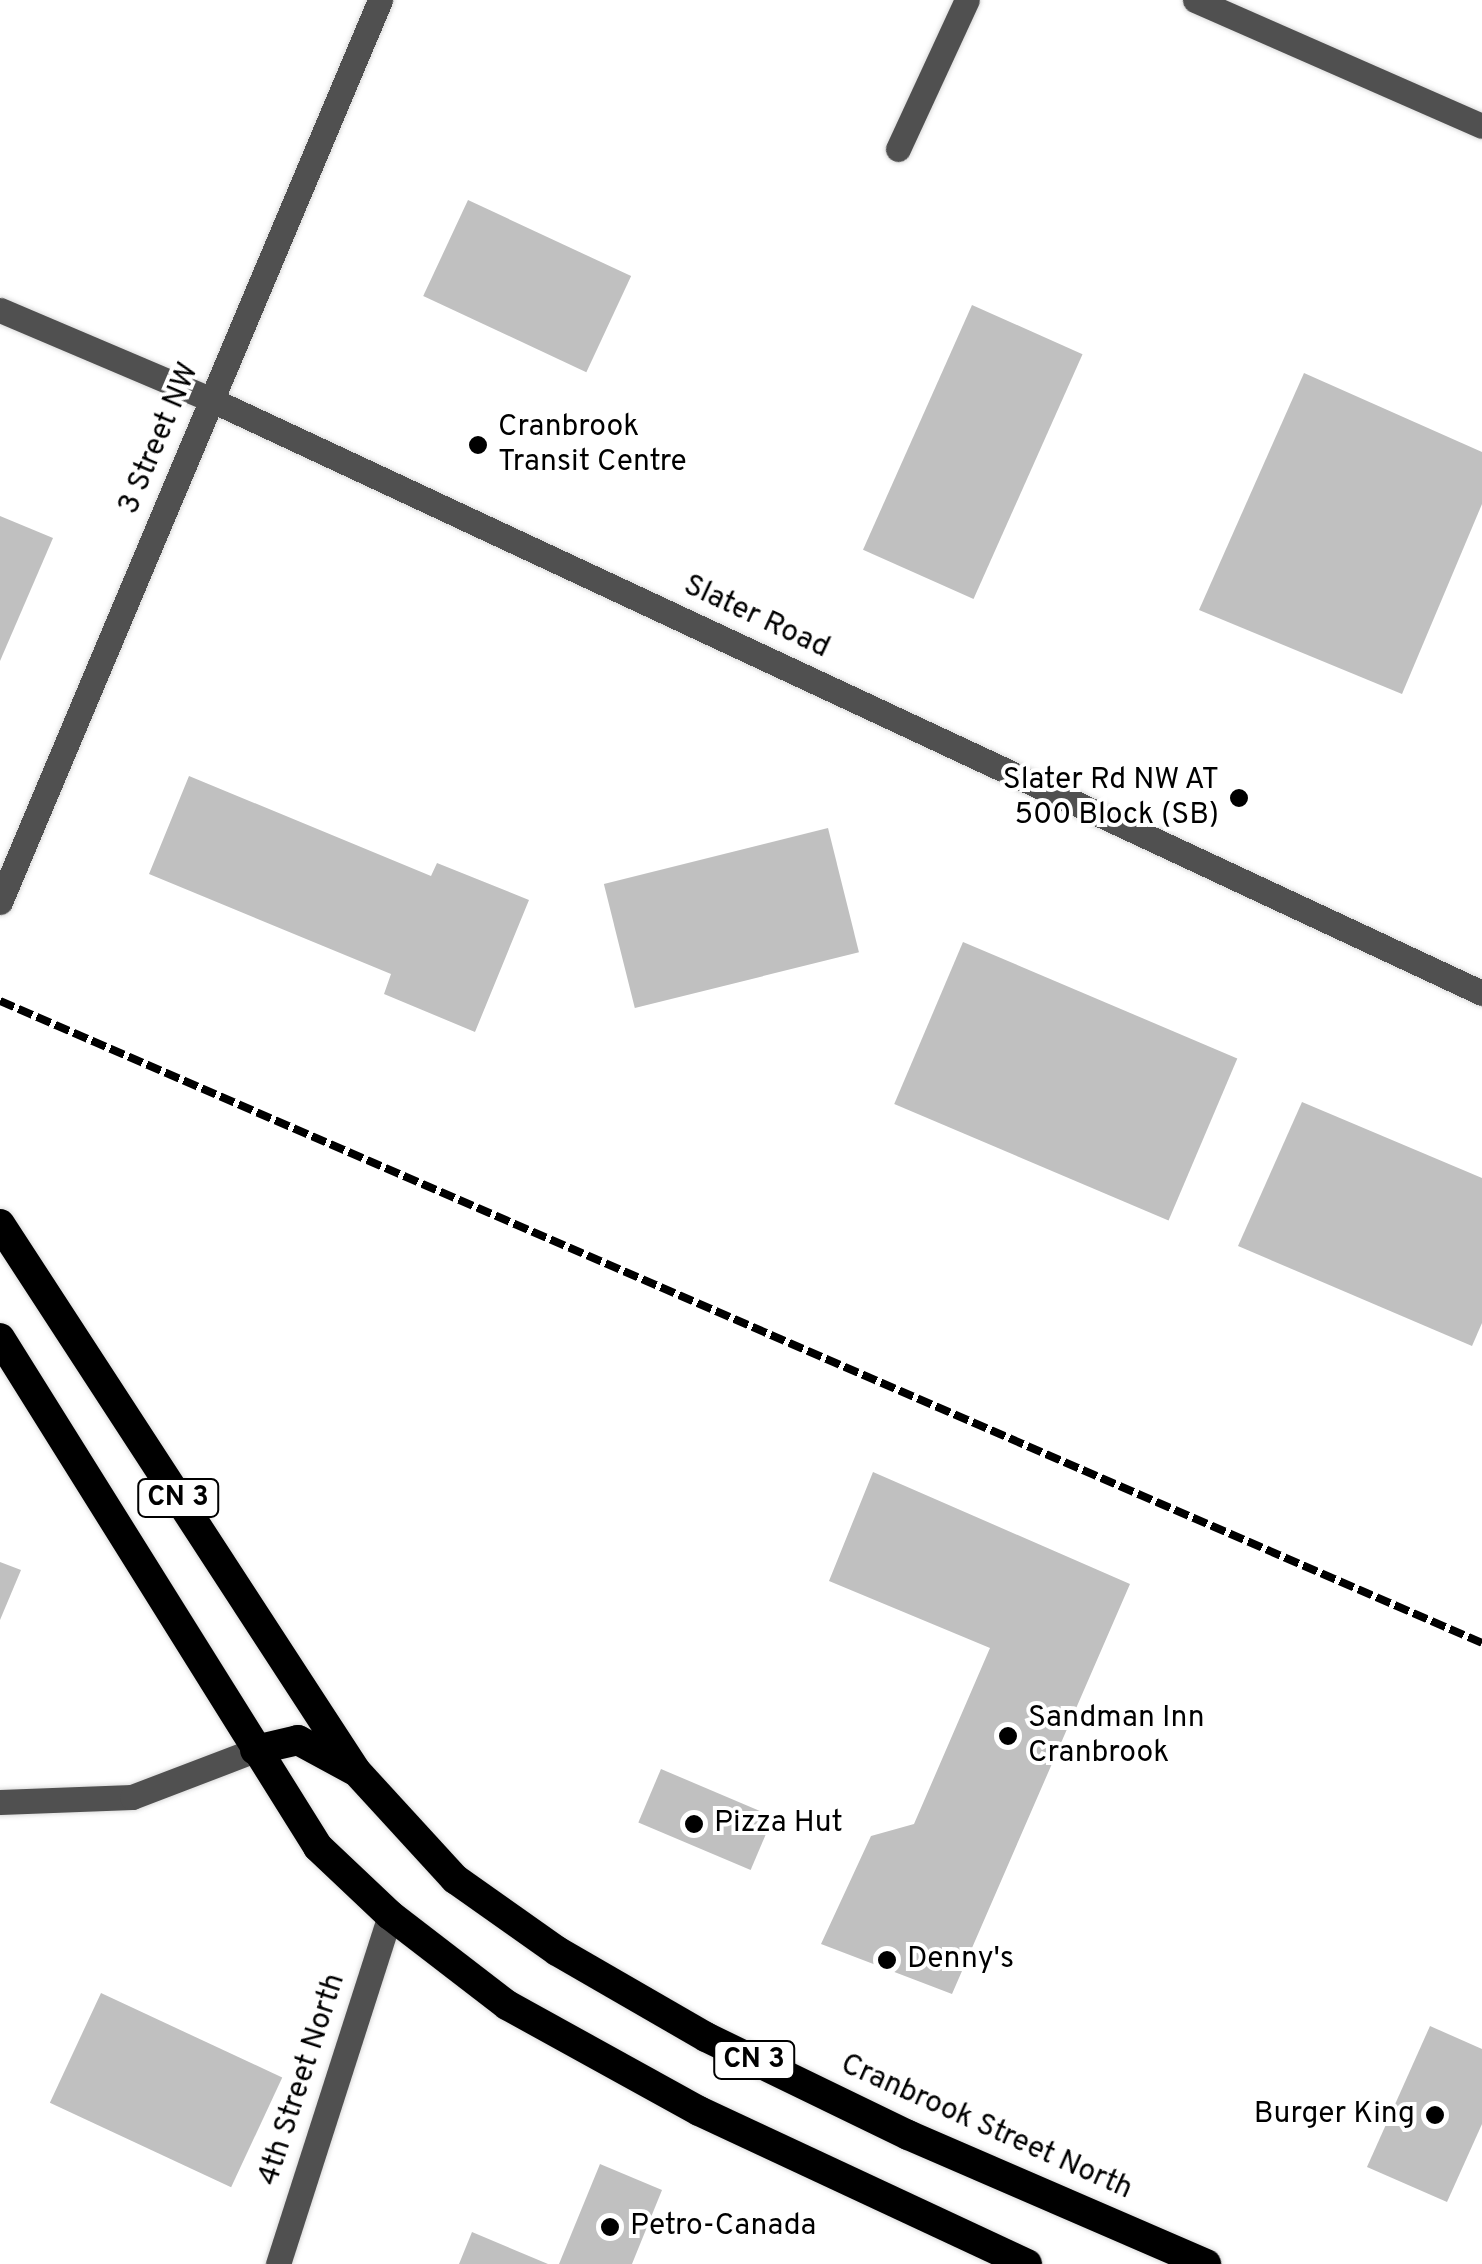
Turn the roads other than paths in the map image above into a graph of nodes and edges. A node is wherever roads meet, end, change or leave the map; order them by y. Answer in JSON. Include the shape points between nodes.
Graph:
{"nodes":[{"id":1,"x":380,"y":0,"type":"edge"},
{"id":2,"x":967,"y":0,"type":"edge"},
{"id":3,"x":1195,"y":0,"type":"edge"},
{"id":4,"x":1482,"y":126,"type":"edge"},
{"id":5,"x":898,"y":149,"type":"dead end"},
{"id":6,"x":0,"y":310,"type":"edge"},
{"id":7,"x":212,"y":400,"type":"junction"},
{"id":8,"x":0,"y":902,"type":"edge"},
{"id":9,"x":1482,"y":993,"type":"edge"},
{"id":10,"x":0,"y":1224,"type":"edge"},
{"id":11,"x":0,"y":1338,"type":"edge"},
{"id":12,"x":256,"y":1750,"type":"junction"},
{"id":13,"x":356,"y":1771,"type":"junction"},
{"id":14,"x":0,"y":1802,"type":"edge"},
{"id":15,"x":390,"y":1915,"type":"junction"},
{"id":16,"x":278,"y":2264,"type":"edge"},
{"id":17,"x":1027,"y":2264,"type":"edge"},
{"id":18,"x":1206,"y":2264,"type":"edge"}],
"edges":[{"from":1,"to":7,"type":"street","name":"3 Street NW"},
{"from":2,"to":5,"type":"street"},
{"from":3,"to":4,"type":"street"},
{"from":6,"to":7,"type":"street","name":"Slater Road"},
{"from":7,"to":8,"type":"street","name":"3 Street NW"},
{"from":7,"to":9,"type":"street","name":"Slater Road"},
{"from":10,"to":13,"type":"highway","number":"CN 3"},
{"from":11,"to":12,"type":"highway","number":"CN 3"},
{"from":12,"to":13,"type":"highway","via":[[298,1740]]},
{"from":12,"to":14,"type":"street","via":[[132,1797]]},
{"from":12,"to":15,"type":"highway","number":"CN 3","via":[[318,1847]]},
{"from":13,"to":18,"type":"highway","name":"Cranbrook Street North","number":"CN 3","via":[[455,1879],[557,1952],[706,2037],[891,2127]]},
{"from":15,"to":16,"type":"street","name":"4th Street North"},
{"from":15,"to":17,"type":"highway","number":"CN 3","via":[[507,2005],[699,2111]]}]}
